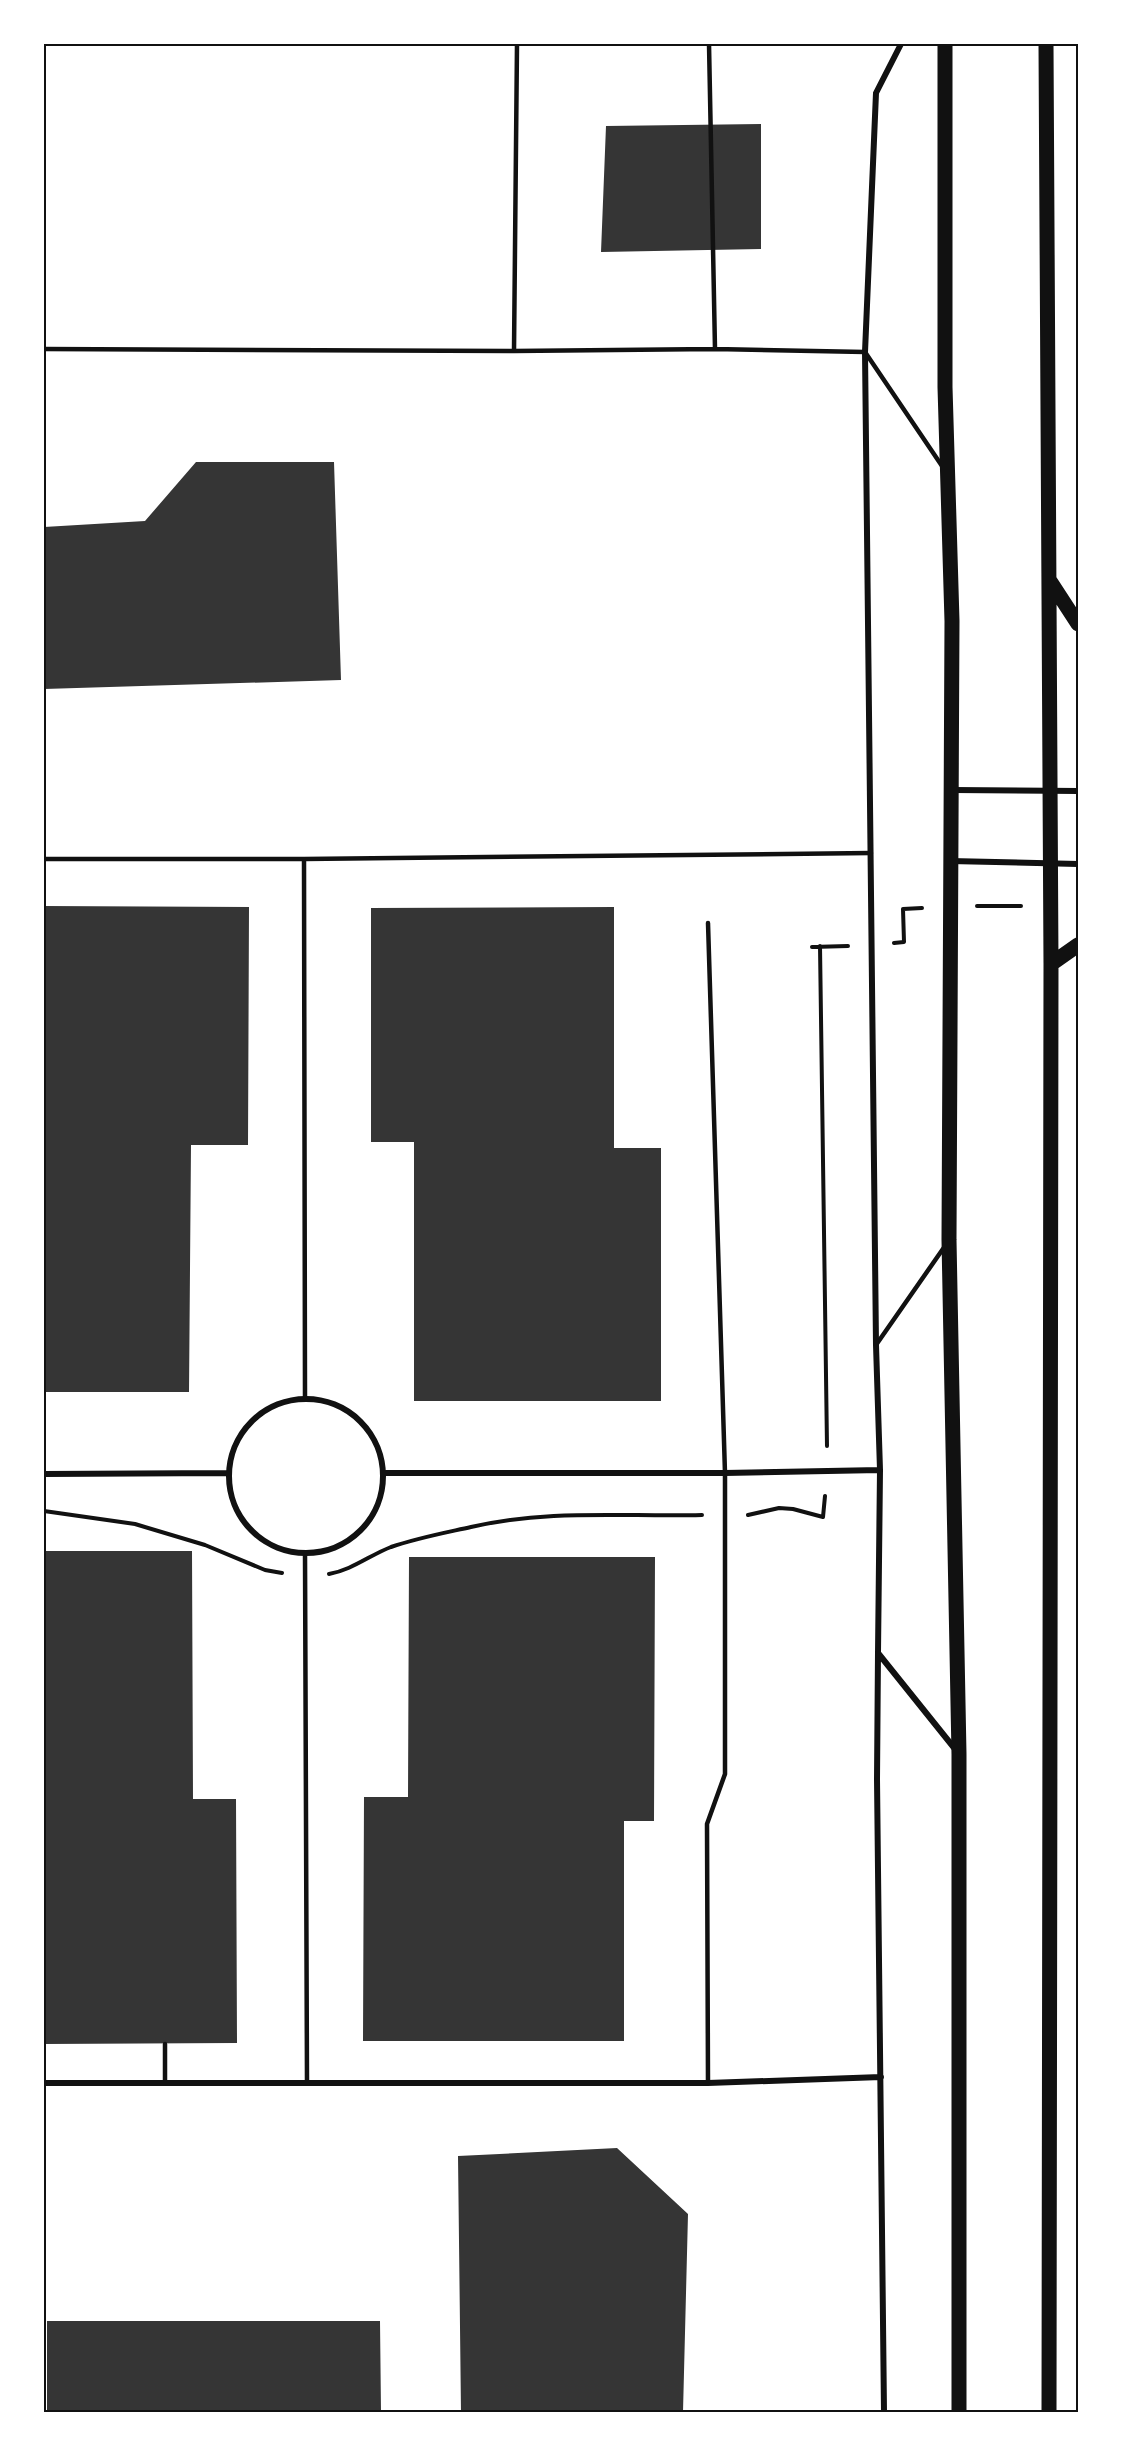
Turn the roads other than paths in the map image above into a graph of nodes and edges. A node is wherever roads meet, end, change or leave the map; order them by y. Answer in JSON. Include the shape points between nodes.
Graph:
{"nodes":[{"id":1,"x":517,"y":44,"type":"edge"},
{"id":2,"x":709,"y":44,"type":"edge"},
{"id":3,"x":901,"y":44,"type":"edge"},
{"id":4,"x":945,"y":44,"type":"edge"},
{"id":5,"x":1046,"y":44,"type":"edge"},
{"id":6,"x":44,"y":349,"type":"edge"},
{"id":7,"x":715,"y":349,"type":"junction"},
{"id":8,"x":514,"y":351,"type":"junction"},
{"id":9,"x":865,"y":352,"type":"junction"},
{"id":10,"x":949,"y":476,"type":"junction"},
{"id":11,"x":1050,"y":581,"type":"junction"},
{"id":12,"x":1078,"y":624,"type":"edge"},
{"id":13,"x":952,"y":789,"type":"junction"},
{"id":14,"x":1050,"y":791,"type":"junction"},
{"id":15,"x":1078,"y":791,"type":"edge"},
{"id":16,"x":871,"y":853,"type":"junction"},
{"id":17,"x":44,"y":859,"type":"edge"},
{"id":18,"x":304,"y":859,"type":"junction"},
{"id":19,"x":950,"y":861,"type":"junction"},
{"id":20,"x":1050,"y":862,"type":"junction"},
{"id":21,"x":1078,"y":864,"type":"edge"},
{"id":22,"x":708,"y":923,"type":"dead end"},
{"id":23,"x":1078,"y":945,"type":"edge"},
{"id":24,"x":1051,"y":964,"type":"junction"},
{"id":25,"x":949,"y":1240,"type":"junction"},
{"id":26,"x":876,"y":1345,"type":"junction"},
{"id":27,"x":305,"y":1398,"type":"junction"},
{"id":28,"x":880,"y":1470,"type":"junction"},
{"id":29,"x":228,"y":1473,"type":"junction"},
{"id":30,"x":383,"y":1473,"type":"junction"},
{"id":31,"x":725,"y":1473,"type":"junction"},
{"id":32,"x":44,"y":1474,"type":"edge"},
{"id":33,"x":305,"y":1553,"type":"junction"},
{"id":34,"x":878,"y":1653,"type":"junction"},
{"id":35,"x":959,"y":1754,"type":"junction"},
{"id":36,"x":165,"y":2044,"type":"dead end"},
{"id":37,"x":881,"y":2078,"type":"junction"},
{"id":38,"x":708,"y":2082,"type":"junction"},
{"id":39,"x":44,"y":2083,"type":"edge"},
{"id":40,"x":165,"y":2083,"type":"junction"},
{"id":41,"x":307,"y":2083,"type":"junction"},
{"id":42,"x":884,"y":2412,"type":"edge"},
{"id":43,"x":959,"y":2412,"type":"edge"},
{"id":44,"x":1049,"y":2412,"type":"edge"}],
"edges":[{"from":1,"to":8,"type":"lane"},
{"from":2,"to":7,"type":"lane"},
{"from":3,"to":9,"type":"street","via":[[876,93]]},
{"from":4,"to":10,"type":"main road","via":[[945,387]]},
{"from":5,"to":11,"type":"main road"},
{"from":6,"to":8,"type":"lane"},
{"from":7,"to":8,"type":"lane"},
{"from":7,"to":9,"type":"lane"},
{"from":9,"to":10,"type":"lane"},
{"from":9,"to":16,"type":"street"},
{"from":10,"to":13,"type":"main road"},
{"from":11,"to":12,"type":"main road"},
{"from":11,"to":14,"type":"main road"},
{"from":13,"to":14,"type":"street"},
{"from":13,"to":19,"type":"main road"},
{"from":14,"to":15,"type":"street"},
{"from":14,"to":20,"type":"main road"},
{"from":16,"to":18,"type":"lane"},
{"from":16,"to":26,"type":"street"},
{"from":17,"to":18,"type":"lane"},
{"from":18,"to":27,"type":"lane"},
{"from":19,"to":20,"type":"street"},
{"from":19,"to":25,"type":"main road"},
{"from":20,"to":21,"type":"street"},
{"from":20,"to":24,"type":"main road"},
{"from":22,"to":31,"type":"lane"},
{"from":23,"to":24,"type":"main road"},
{"from":24,"to":44,"type":"main road"},
{"from":25,"to":26,"type":"lane"},
{"from":25,"to":35,"type":"main road"},
{"from":26,"to":28,"type":"street"},
{"from":27,"to":29,"type":"street","via":[[281,1402],[243,1429],[232,1450]]},
{"from":27,"to":30,"type":"street","via":[[329,1402],[350,1412],[368,1429],[378,1449]]},
{"from":28,"to":31,"type":"street"},
{"from":28,"to":34,"type":"street"},
{"from":29,"to":32,"type":"street"},
{"from":29,"to":33,"type":"street","via":[[231,1498],[242,1520],[259,1538],[281,1549]]},
{"from":30,"to":31,"type":"street"},
{"from":30,"to":33,"type":"street","via":[[380,1497],[369,1520],[352,1538],[330,1549]]},
{"from":31,"to":38,"type":"lane","via":[[724,1774],[707,1824]]},
{"from":33,"to":41,"type":"lane"},
{"from":34,"to":35,"type":"street"},
{"from":34,"to":37,"type":"street"},
{"from":35,"to":43,"type":"main road"},
{"from":36,"to":40,"type":"lane"},
{"from":37,"to":38,"type":"street"},
{"from":37,"to":42,"type":"street"},
{"from":38,"to":41,"type":"street"},
{"from":39,"to":40,"type":"street"},
{"from":40,"to":41,"type":"street"}]}
